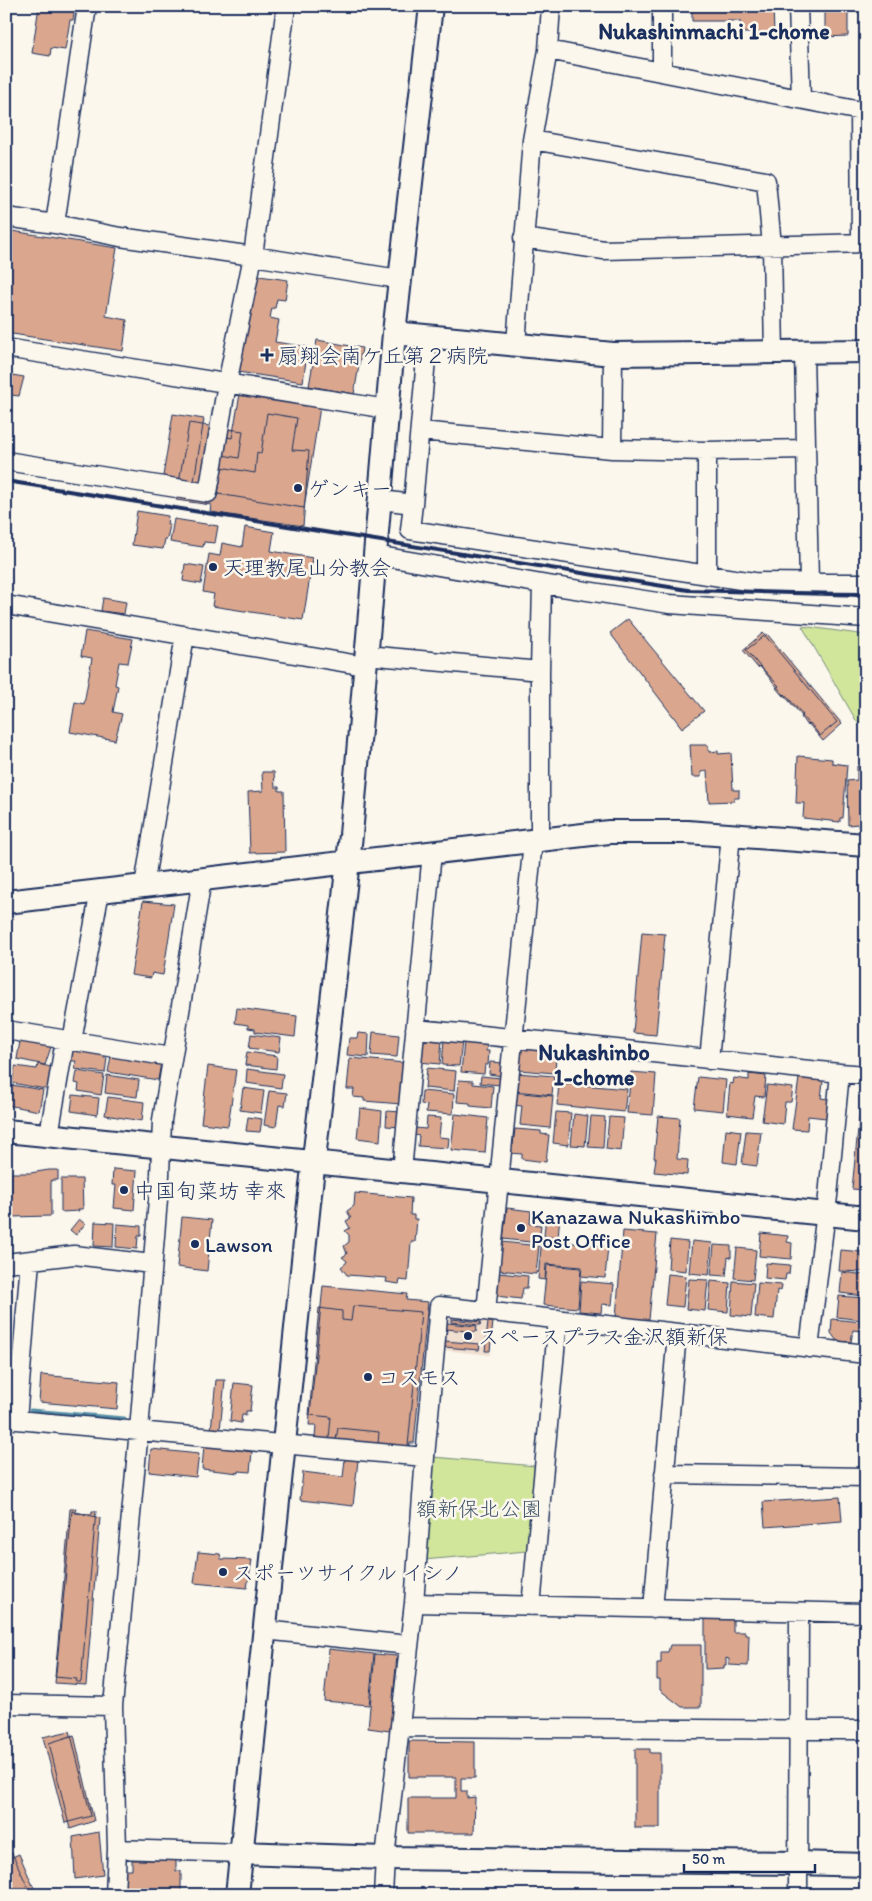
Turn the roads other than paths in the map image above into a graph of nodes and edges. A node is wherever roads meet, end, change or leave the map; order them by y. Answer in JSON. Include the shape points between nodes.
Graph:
{"nodes":[{"id":1,"x":87,"y":6,"type":"edge"},
{"id":2,"x":286,"y":6,"type":"edge"},
{"id":3,"x":431,"y":6,"type":"edge"},
{"id":4,"x":552,"y":6,"type":"edge"},
{"id":5,"x":662,"y":6,"type":"edge"},
{"id":6,"x":798,"y":6,"type":"edge"},
{"id":7,"x":548,"y":50,"type":"junction"},
{"id":8,"x":662,"y":72,"type":"junction"},
{"id":9,"x":801,"y":100,"type":"junction"},
{"id":10,"x":863,"y":111,"type":"edge"},
{"id":11,"x":532,"y":140,"type":"junction"},
{"id":12,"x":6,"y":217,"type":"edge"},
{"id":13,"x":55,"y":224,"type":"junction"},
{"id":14,"x":524,"y":238,"type":"junction"},
{"id":15,"x":864,"y":243,"type":"edge"},
{"id":16,"x":772,"y":246,"type":"junction"},
{"id":17,"x":253,"y":256,"type":"junction"},
{"id":18,"x":400,"y":279,"type":"junction"},
{"id":19,"x":394,"y":333,"type":"junction"},
{"id":20,"x":428,"y":337,"type":"junction"},
{"id":21,"x":516,"y":344,"type":"junction"},
{"id":22,"x":6,"y":348,"type":"edge"},
{"id":23,"x":866,"y":351,"type":"edge"},
{"id":24,"x":804,"y":353,"type":"junction"},
{"id":25,"x":613,"y":354,"type":"junction"},
{"id":26,"x":774,"y":354,"type":"junction"},
{"id":27,"x":227,"y":384,"type":"junction"},
{"id":28,"x":388,"y":409,"type":"junction"},
{"id":29,"x":420,"y":431,"type":"junction"},
{"id":30,"x":612,"y":449,"type":"junction"},
{"id":31,"x":806,"y":449,"type":"junction"},
{"id":32,"x":707,"y":451,"type":"junction"},
{"id":33,"x":6,"y":461,"type":"edge"},
{"id":34,"x":381,"y":500,"type":"junction"},
{"id":35,"x":413,"y":504,"type":"junction"},
{"id":36,"x":376,"y":555,"type":"junction"},
{"id":37,"x":707,"y":575,"type":"junction"},
{"id":38,"x":809,"y":582,"type":"junction"},
{"id":39,"x":866,"y":583,"type":"edge"},
{"id":40,"x":542,"y":584,"type":"junction"},
{"id":41,"x":6,"y":605,"type":"edge"},
{"id":42,"x":866,"y":618,"type":"edge"},
{"id":43,"x":185,"y":635,"type":"junction"},
{"id":44,"x":365,"y":660,"type":"junction"},
{"id":45,"x":540,"y":671,"type":"junction"},
{"id":46,"x":731,"y":835,"type":"junction"},
{"id":47,"x":537,"y":840,"type":"junction"},
{"id":48,"x":866,"y":845,"type":"edge"},
{"id":49,"x":432,"y":852,"type":"junction"},
{"id":50,"x":348,"y":863,"type":"junction"},
{"id":51,"x":202,"y":879,"type":"junction"},
{"id":52,"x":144,"y":886,"type":"junction"},
{"id":53,"x":100,"y":891,"type":"junction"},
{"id":54,"x":6,"y":902,"type":"edge"},
{"id":55,"x":415,"y":1029,"type":"junction"},
{"id":56,"x":6,"y":1030,"type":"edge"},
{"id":57,"x":514,"y":1038,"type":"junction"},
{"id":58,"x":69,"y":1040,"type":"junction"},
{"id":59,"x":172,"y":1057,"type":"junction"},
{"id":60,"x":709,"y":1060,"type":"junction"},
{"id":61,"x":840,"y":1073,"type":"junction"},
{"id":62,"x":866,"y":1075,"type":"edge"},
{"id":63,"x":6,"y":1131,"type":"edge"},
{"id":64,"x":49,"y":1135,"type":"junction"},
{"id":65,"x":161,"y":1147,"type":"junction"},
{"id":66,"x":313,"y":1163,"type":"junction"},
{"id":67,"x":402,"y":1171,"type":"junction"},
{"id":68,"x":500,"y":1182,"type":"junction"},
{"id":69,"x":826,"y":1214,"type":"junction"},
{"id":70,"x":866,"y":1218,"type":"edge"},
{"id":71,"x":30,"y":1260,"type":"junction"},
{"id":72,"x":6,"y":1264,"type":"edge"},
{"id":73,"x":152,"y":1264,"type":"junction"},
{"id":74,"x":486,"y":1311,"type":"junction"},
{"id":75,"x":558,"y":1319,"type":"junction"},
{"id":76,"x":676,"y":1333,"type":"junction"},
{"id":77,"x":808,"y":1348,"type":"junction"},
{"id":78,"x":866,"y":1354,"type":"edge"},
{"id":79,"x":12,"y":1420,"type":"edge"},
{"id":80,"x":139,"y":1430,"type":"junction"},
{"id":81,"x":284,"y":1444,"type":"junction"},
{"id":82,"x":425,"y":1457,"type":"junction"},
{"id":83,"x":664,"y":1474,"type":"junction"},
{"id":84,"x":866,"y":1477,"type":"edge"},
{"id":85,"x":414,"y":1603,"type":"junction"},
{"id":86,"x":532,"y":1606,"type":"junction"},
{"id":87,"x":653,"y":1608,"type":"junction"},
{"id":88,"x":799,"y":1612,"type":"junction"},
{"id":89,"x":866,"y":1613,"type":"edge"},
{"id":90,"x":264,"y":1630,"type":"junction"},
{"id":91,"x":408,"y":1645,"type":"junction"},
{"id":92,"x":6,"y":1704,"type":"edge"},
{"id":93,"x":113,"y":1706,"type":"junction"},
{"id":94,"x":401,"y":1727,"type":"junction"},
{"id":95,"x":799,"y":1729,"type":"junction"},
{"id":96,"x":866,"y":1730,"type":"edge"},
{"id":97,"x":117,"y":1849,"type":"junction"},
{"id":98,"x":241,"y":1853,"type":"junction"},
{"id":99,"x":385,"y":1858,"type":"junction"},
{"id":100,"x":798,"y":1862,"type":"junction"},
{"id":101,"x":866,"y":1865,"type":"edge"},
{"id":102,"x":115,"y":1895,"type":"edge"},
{"id":103,"x":237,"y":1895,"type":"edge"},
{"id":104,"x":383,"y":1895,"type":"edge"},
{"id":105,"x":798,"y":1895,"type":"edge"}],
"edges":[{"from":1,"to":13,"type":"street"},
{"from":2,"to":17,"type":"street"},
{"from":3,"to":18,"type":"street"},
{"from":4,"to":7,"type":"street"},
{"from":5,"to":8,"type":"street"},
{"from":6,"to":9,"type":"street"},
{"from":7,"to":8,"type":"street"},
{"from":7,"to":11,"type":"street"},
{"from":8,"to":9,"type":"street"},
{"from":9,"to":10,"type":"street"},
{"from":10,"to":15,"type":"street"},
{"from":11,"to":14,"type":"street"},
{"from":11,"to":16,"type":"street","via":[[766,181]]},
{"from":12,"to":13,"type":"street"},
{"from":13,"to":17,"type":"street"},
{"from":14,"to":16,"type":"street","via":[[604,250]]},
{"from":14,"to":21,"type":"street"},
{"from":15,"to":16,"type":"street"},
{"from":16,"to":26,"type":"street"},
{"from":17,"to":18,"type":"street"},
{"from":17,"to":27,"type":"street"},
{"from":18,"to":19,"type":"street"},
{"from":19,"to":20,"type":"street"},
{"from":19,"to":28,"type":"street"},
{"from":20,"to":21,"type":"street"},
{"from":20,"to":29,"type":"street"},
{"from":21,"to":25,"type":"street"},
{"from":22,"to":27,"type":"street"},
{"from":23,"to":24,"type":"street"},
{"from":24,"to":26,"type":"street"},
{"from":24,"to":31,"type":"street"},
{"from":25,"to":26,"type":"street"},
{"from":25,"to":30,"type":"street"},
{"from":27,"to":28,"type":"street"},
{"from":27,"to":33,"type":"street","via":[[208,494]]},
{"from":28,"to":34,"type":"street"},
{"from":29,"to":30,"type":"street"},
{"from":29,"to":35,"type":"street"},
{"from":30,"to":32,"type":"street"},
{"from":31,"to":32,"type":"street"},
{"from":31,"to":38,"type":"street"},
{"from":32,"to":37,"type":"street"},
{"from":34,"to":35,"type":"street"},
{"from":34,"to":36,"type":"street"},
{"from":35,"to":37,"type":"street","via":[[410,530]]},
{"from":36,"to":40,"type":"street"},
{"from":36,"to":44,"type":"street"},
{"from":37,"to":38,"type":"street","via":[[754,582]]},
{"from":38,"to":39,"type":"street"},
{"from":40,"to":42,"type":"street","via":[[670,604]]},
{"from":40,"to":45,"type":"street"},
{"from":41,"to":43,"type":"street"},
{"from":43,"to":44,"type":"street"},
{"from":43,"to":52,"type":"street"},
{"from":44,"to":45,"type":"street"},
{"from":44,"to":50,"type":"street"},
{"from":45,"to":47,"type":"street"},
{"from":46,"to":47,"type":"street","via":[[609,832]]},
{"from":46,"to":48,"type":"street"},
{"from":46,"to":60,"type":"street"},
{"from":47,"to":49,"type":"street"},
{"from":47,"to":57,"type":"street"},
{"from":49,"to":50,"type":"street"},
{"from":49,"to":55,"type":"street"},
{"from":50,"to":51,"type":"street"},
{"from":50,"to":66,"type":"street"},
{"from":51,"to":52,"type":"street"},
{"from":51,"to":59,"type":"street"},
{"from":52,"to":53,"type":"street"},
{"from":53,"to":54,"type":"street"},
{"from":53,"to":58,"type":"street"},
{"from":55,"to":57,"type":"street"},
{"from":55,"to":67,"type":"street"},
{"from":56,"to":58,"type":"street"},
{"from":57,"to":60,"type":"street"},
{"from":57,"to":68,"type":"street"},
{"from":58,"to":59,"type":"street"},
{"from":58,"to":64,"type":"street"},
{"from":59,"to":65,"type":"street"},
{"from":60,"to":61,"type":"street"},
{"from":61,"to":62,"type":"street"},
{"from":61,"to":69,"type":"street"},
{"from":63,"to":64,"type":"street"},
{"from":64,"to":65,"type":"street"},
{"from":65,"to":66,"type":"street"},
{"from":65,"to":73,"type":"street"},
{"from":66,"to":67,"type":"street"},
{"from":66,"to":81,"type":"street"},
{"from":67,"to":68,"type":"street"},
{"from":68,"to":69,"type":"street"},
{"from":68,"to":74,"type":"street"},
{"from":69,"to":70,"type":"street"},
{"from":69,"to":77,"type":"street"},
{"from":71,"to":72,"type":"street"},
{"from":71,"to":73,"type":"street","via":[[74,1255]]},
{"from":71,"to":79,"type":"street"},
{"from":73,"to":80,"type":"street"},
{"from":74,"to":75,"type":"street"},
{"from":74,"to":82,"type":"street","via":[[439,1306]]},
{"from":75,"to":76,"type":"street"},
{"from":75,"to":86,"type":"street"},
{"from":76,"to":77,"type":"street"},
{"from":76,"to":83,"type":"street"},
{"from":77,"to":78,"type":"street"},
{"from":79,"to":80,"type":"street"},
{"from":80,"to":81,"type":"street"},
{"from":80,"to":93,"type":"street"},
{"from":81,"to":82,"type":"street"},
{"from":81,"to":90,"type":"street"},
{"from":82,"to":85,"type":"street"},
{"from":83,"to":84,"type":"street"},
{"from":83,"to":87,"type":"street"},
{"from":85,"to":86,"type":"street"},
{"from":85,"to":91,"type":"street"},
{"from":86,"to":87,"type":"street"},
{"from":87,"to":88,"type":"street"},
{"from":88,"to":89,"type":"street"},
{"from":88,"to":95,"type":"street"},
{"from":90,"to":91,"type":"street"},
{"from":90,"to":98,"type":"street"},
{"from":91,"to":94,"type":"street"},
{"from":92,"to":93,"type":"street"},
{"from":93,"to":97,"type":"street"},
{"from":94,"to":95,"type":"street"},
{"from":94,"to":99,"type":"street"},
{"from":95,"to":96,"type":"street"},
{"from":95,"to":100,"type":"street"},
{"from":97,"to":98,"type":"street"},
{"from":97,"to":102,"type":"street"},
{"from":98,"to":99,"type":"street"},
{"from":98,"to":103,"type":"street"},
{"from":99,"to":100,"type":"street"},
{"from":99,"to":104,"type":"street"},
{"from":100,"to":101,"type":"street"},
{"from":100,"to":105,"type":"street"}]}
